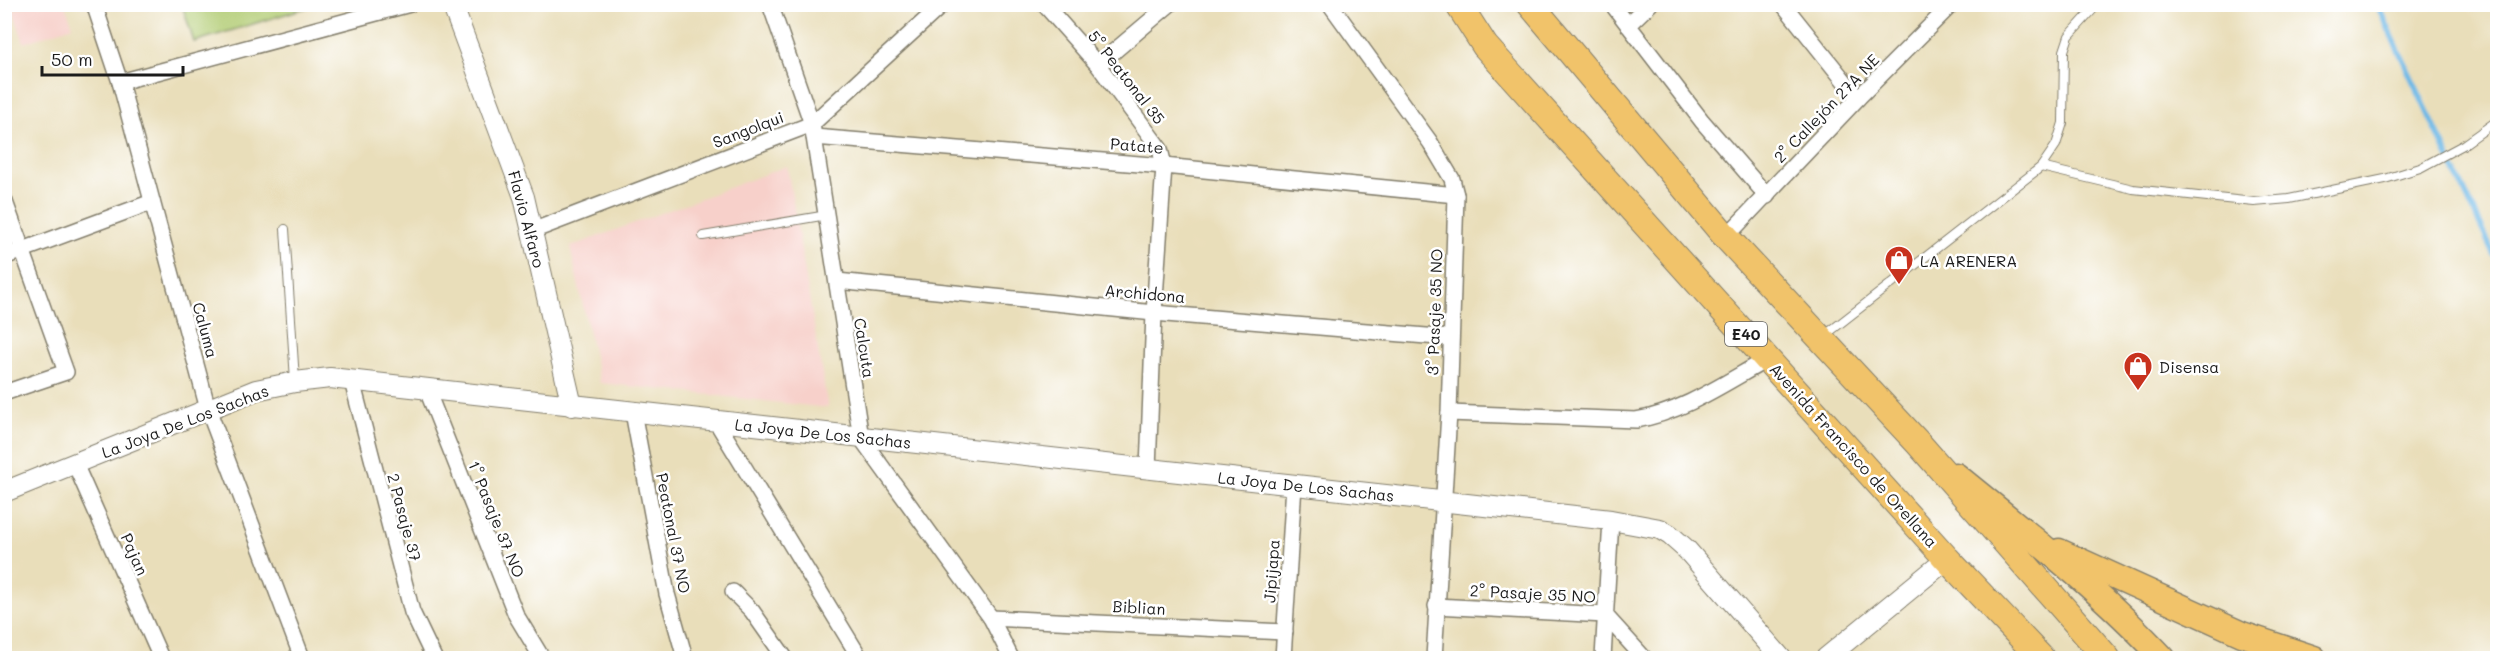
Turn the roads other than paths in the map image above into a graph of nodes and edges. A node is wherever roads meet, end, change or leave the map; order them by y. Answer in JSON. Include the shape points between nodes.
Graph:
{"nodes":[{"id":1,"x":94,"y":4,"type":"edge"},
{"id":2,"x":410,"y":4,"type":"edge"},
{"id":3,"x":453,"y":4,"type":"edge"},
{"id":4,"x":770,"y":4,"type":"edge"},
{"id":5,"x":943,"y":4,"type":"edge"},
{"id":6,"x":1044,"y":4,"type":"edge"},
{"id":7,"x":1170,"y":4,"type":"edge"},
{"id":8,"x":1330,"y":4,"type":"edge"},
{"id":9,"x":1458,"y":4,"type":"edge"},
{"id":10,"x":1530,"y":4,"type":"edge"},
{"id":11,"x":1612,"y":4,"type":"edge"},
{"id":12,"x":1650,"y":4,"type":"edge"},
{"id":13,"x":1952,"y":4,"type":"edge"},
{"id":14,"x":2098,"y":4,"type":"edge"},
{"id":15,"x":1792,"y":8,"type":"edge"},
{"id":16,"x":1628,"y":25,"type":"junction"},
{"id":17,"x":1098,"y":65,"type":"junction"},
{"id":18,"x":120,"y":82,"type":"junction"},
{"id":19,"x":1858,"y":98,"type":"junction"},
{"id":20,"x":2498,"y":120,"type":"edge"},
{"id":21,"x":813,"y":130,"type":"junction"},
{"id":22,"x":1164,"y":166,"type":"junction"},
{"id":23,"x":2041,"y":167,"type":"junction"},
{"id":24,"x":1456,"y":195,"type":"junction"},
{"id":25,"x":1767,"y":196,"type":"junction"},
{"id":26,"x":4,"y":199,"type":"edge"},
{"id":27,"x":152,"y":202,"type":"junction"},
{"id":28,"x":827,"y":215,"type":"junction"},
{"id":29,"x":285,"y":229,"type":"dead end"},
{"id":30,"x":532,"y":231,"type":"junction"},
{"id":31,"x":703,"y":236,"type":"dead end"},
{"id":32,"x":1726,"y":237,"type":"junction"},
{"id":33,"x":22,"y":251,"type":"junction"},
{"id":34,"x":4,"y":257,"type":"edge"},
{"id":35,"x":837,"y":281,"type":"junction"},
{"id":36,"x":1154,"y":312,"type":"junction"},
{"id":37,"x":1450,"y":338,"type":"junction"},
{"id":38,"x":1821,"y":339,"type":"junction"},
{"id":39,"x":1768,"y":359,"type":"junction"},
{"id":40,"x":351,"y":381,"type":"junction"},
{"id":41,"x":295,"y":382,"type":"junction"},
{"id":42,"x":427,"y":390,"type":"junction"},
{"id":43,"x":4,"y":393,"type":"edge"},
{"id":44,"x":572,"y":406,"type":"junction"},
{"id":45,"x":208,"y":409,"type":"junction"},
{"id":46,"x":633,"y":412,"type":"junction"},
{"id":47,"x":1449,"y":413,"type":"junction"},
{"id":48,"x":716,"y":421,"type":"junction"},
{"id":49,"x":861,"y":438,"type":"junction"},
{"id":50,"x":1919,"y":444,"type":"junction"},
{"id":51,"x":75,"y":464,"type":"junction"},
{"id":52,"x":1148,"y":469,"type":"junction"},
{"id":53,"x":1294,"y":485,"type":"junction"},
{"id":54,"x":4,"y":492,"type":"edge"},
{"id":55,"x":1444,"y":502,"type":"junction"},
{"id":56,"x":1611,"y":520,"type":"junction"},
{"id":57,"x":2034,"y":539,"type":"junction"},
{"id":58,"x":1947,"y":559,"type":"junction"},
{"id":59,"x":733,"y":592,"type":"dead end"},
{"id":60,"x":1436,"y":606,"type":"junction"},
{"id":61,"x":1605,"y":615,"type":"junction"},
{"id":62,"x":991,"y":618,"type":"junction"},
{"id":63,"x":1285,"y":632,"type":"junction"},
{"id":64,"x":1006,"y":657,"type":"edge"},
{"id":65,"x":161,"y":658,"type":"edge"},
{"id":66,"x":302,"y":658,"type":"edge"},
{"id":67,"x":434,"y":658,"type":"edge"},
{"id":68,"x":542,"y":658,"type":"edge"},
{"id":69,"x":685,"y":658,"type":"edge"},
{"id":70,"x":785,"y":658,"type":"edge"},
{"id":71,"x":860,"y":658,"type":"edge"},
{"id":72,"x":1283,"y":658,"type":"edge"},
{"id":73,"x":1434,"y":658,"type":"edge"},
{"id":74,"x":1603,"y":658,"type":"edge"},
{"id":75,"x":1644,"y":658,"type":"edge"},
{"id":76,"x":1781,"y":658,"type":"edge"},
{"id":77,"x":1826,"y":658,"type":"edge"},
{"id":78,"x":2041,"y":658,"type":"edge"},
{"id":79,"x":2107,"y":658,"type":"edge"},
{"id":80,"x":2163,"y":658,"type":"edge"},
{"id":81,"x":2314,"y":658,"type":"edge"}],
"edges":[{"from":1,"to":18,"type":"street","name":"Caluma"},
{"from":2,"to":18,"type":"street"},
{"from":3,"to":30,"type":"street","name":"Flavio Alfaro","via":[[524,197]]},
{"from":4,"to":21,"type":"street","name":"Calcuta"},
{"from":5,"to":21,"type":"street","name":"Sangolqui"},
{"from":6,"to":17,"type":"street","name":"5° Peatonal 35"},
{"from":7,"to":17,"type":"street"},
{"from":8,"to":24,"type":"street","name":"3° Pasaje 35 NO","via":[[1430,141],[1452,179]]},
{"from":9,"to":39,"type":"highway","name":"Avenida Francisco de Orellana","number":"E40","via":[[1485,46]]},
{"from":10,"to":32,"type":"highway"},
{"from":11,"to":16,"type":"street"},
{"from":12,"to":16,"type":"street"},
{"from":13,"to":19,"type":"street","name":"2° Callejón 27A NE"},
{"from":14,"to":23,"type":"lane","via":[[2069,36],[2064,51],[2063,123],[2056,145]]},
{"from":15,"to":19,"type":"street"},
{"from":16,"to":25,"type":"street","via":[[1702,121]]},
{"from":17,"to":22,"type":"street","name":"5° Peatonal 35","via":[[1160,149]]},
{"from":18,"to":27,"type":"street","name":"Caluma"},
{"from":19,"to":25,"type":"street","name":"2° Callejón 27A NE"},
{"from":20,"to":23,"type":"lane","via":[[2420,168],[2289,199],[2254,202],[2133,189]]},
{"from":21,"to":22,"type":"street","name":"Patate"},
{"from":21,"to":28,"type":"street","name":"Calcuta"},
{"from":21,"to":30,"type":"street","name":"Sangolqui"},
{"from":22,"to":24,"type":"street","name":"Patate"},
{"from":22,"to":36,"type":"street","name":"5° Peatonal 35"},
{"from":23,"to":38,"type":"lane"},
{"from":24,"to":37,"type":"street","name":"3° Pasaje 35 NO"},
{"from":25,"to":32,"type":"street","name":"2° Callejón 27A NE"},
{"from":26,"to":33,"type":"street"},
{"from":27,"to":33,"type":"street"},
{"from":27,"to":45,"type":"street","name":"Caluma"},
{"from":28,"to":31,"type":"lane"},
{"from":28,"to":35,"type":"street","name":"Calcuta"},
{"from":29,"to":41,"type":"lane"},
{"from":30,"to":44,"type":"street","name":"Flavio Alfaro"},
{"from":32,"to":38,"type":"highway"},
{"from":33,"to":34,"type":"street"},
{"from":33,"to":43,"type":"street","via":[[66,372]]},
{"from":35,"to":36,"type":"street","name":"Archidona"},
{"from":35,"to":49,"type":"street","name":"Calcuta"},
{"from":36,"to":37,"type":"street","name":"Archidona"},
{"from":36,"to":52,"type":"street","name":"5° Peatonal 35"},
{"from":37,"to":47,"type":"street","name":"3° Pasaje 35 NO"},
{"from":38,"to":50,"type":"highway"},
{"from":39,"to":47,"type":"street","via":[[1657,417],[1636,420]]},
{"from":39,"to":58,"type":"highway","name":"Avenida Francisco de Orellana","number":"E40"},
{"from":40,"to":41,"type":"street","name":"La Joya De Los Sachas","via":[[330,378]]},
{"from":40,"to":42,"type":"street","name":"La Joya De Los Sachas"},
{"from":40,"to":67,"type":"street","name":"2 Pasaje 37","via":[[412,612]]},
{"from":41,"to":45,"type":"street","name":"La Joya De Los Sachas","via":[[256,390]]},
{"from":42,"to":44,"type":"street","name":"La Joya De Los Sachas"},
{"from":42,"to":68,"type":"street","name":"1° Pasaje 37 NO","via":[[516,615]]},
{"from":44,"to":46,"type":"street","name":"La Joya De Los Sachas"},
{"from":45,"to":51,"type":"street","name":"La Joya De Los Sachas"},
{"from":45,"to":66,"type":"street","name":"Caluma"},
{"from":46,"to":48,"type":"street","name":"La Joya De Los Sachas"},
{"from":46,"to":69,"type":"street","name":"Peatonal 37 NO","via":[[667,594]]},
{"from":47,"to":55,"type":"street","name":"3° Pasaje 35 NO"},
{"from":48,"to":49,"type":"street","name":"La Joya De Los Sachas"},
{"from":48,"to":71,"type":"street"},
{"from":49,"to":52,"type":"street","name":"La Joya De Los Sachas"},
{"from":49,"to":62,"type":"street","name":"Calcuta"},
{"from":50,"to":57,"type":"main road"},
{"from":50,"to":79,"type":"highway"},
{"from":51,"to":54,"type":"street","name":"La Joya De Los Sachas"},
{"from":51,"to":65,"type":"street","name":"Pajan"},
{"from":52,"to":53,"type":"street","name":"La Joya De Los Sachas"},
{"from":53,"to":55,"type":"street","name":"La Joya De Los Sachas"},
{"from":53,"to":63,"type":"street","name":"Jipijapa"},
{"from":55,"to":56,"type":"street","name":"La Joya De Los Sachas"},
{"from":55,"to":60,"type":"street","name":"3° Pasaje 35 NO"},
{"from":56,"to":61,"type":"street"},
{"from":56,"to":76,"type":"street","name":"La Joya De Los Sachas","via":[[1660,529],[1687,550]]},
{"from":57,"to":80,"type":"main road"},
{"from":57,"to":81,"type":"main road","via":[[2242,634]]},
{"from":58,"to":77,"type":"street"},
{"from":58,"to":78,"type":"highway","name":"Avenida Francisco de Orellana","number":"E40"},
{"from":59,"to":70,"type":"street","via":[[752,611]]},
{"from":60,"to":61,"type":"street","name":"2° Pasaje 35 NO"},
{"from":60,"to":73,"type":"street","name":"3° Pasaje 35 NO"},
{"from":61,"to":74,"type":"street"},
{"from":61,"to":75,"type":"street","name":"2° Pasaje 35 NO"},
{"from":62,"to":63,"type":"street","name":"Biblian"},
{"from":62,"to":64,"type":"street","name":"Calcuta"},
{"from":63,"to":72,"type":"street","name":"Jipijapa"}]}
